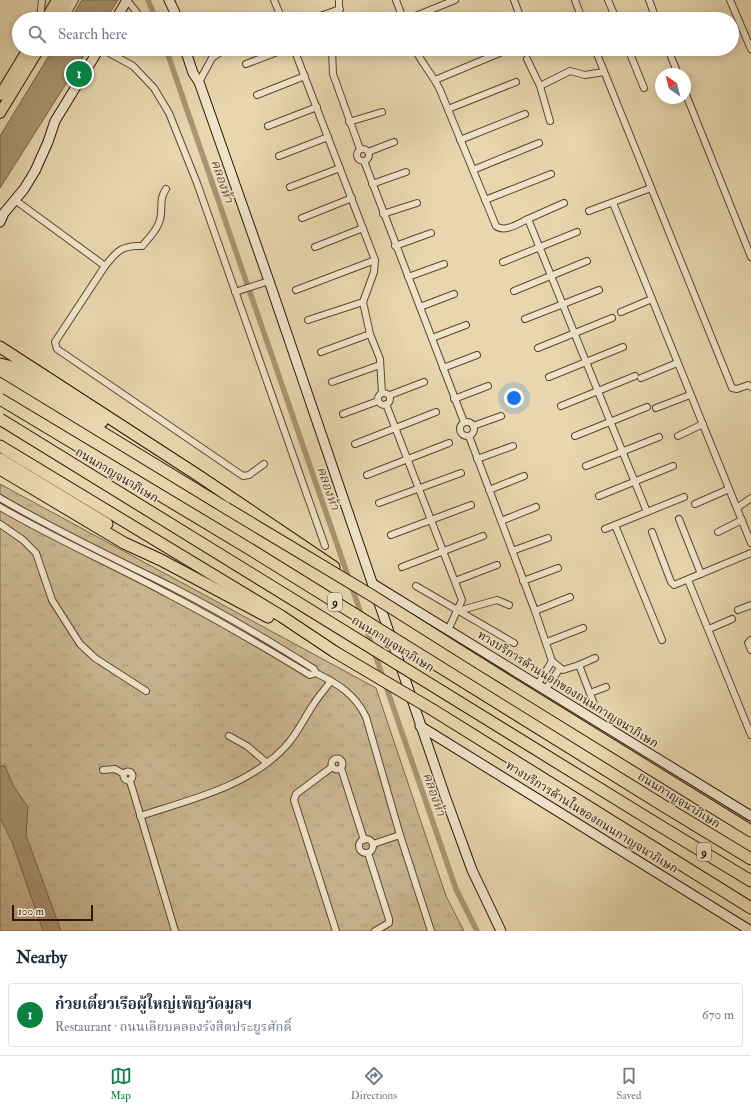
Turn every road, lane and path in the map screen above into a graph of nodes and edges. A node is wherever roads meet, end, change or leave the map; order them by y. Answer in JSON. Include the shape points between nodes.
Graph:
{"nodes":[{"id":1,"x":42,"y":0,"type":"edge"},
{"id":2,"x":57,"y":0,"type":"edge"},
{"id":3,"x":68,"y":0,"type":"edge"},
{"id":4,"x":75,"y":0,"type":"edge"},
{"id":5,"x":127,"y":0,"type":"edge"},
{"id":6,"x":169,"y":0,"type":"edge"},
{"id":7,"x":274,"y":0,"type":"edge"},
{"id":8,"x":339,"y":0,"type":"edge"},
{"id":9,"x":396,"y":0,"type":"edge"},
{"id":10,"x":455,"y":0,"type":"edge"},
{"id":11,"x":514,"y":0,"type":"edge"},
{"id":12,"x":574,"y":0,"type":"edge"},
{"id":13,"x":608,"y":0,"type":"edge"},
{"id":14,"x":648,"y":0,"type":"edge"},
{"id":15,"x":730,"y":0,"type":"edge"},
{"id":16,"x":340,"y":9,"type":"junction"},
{"id":17,"x":41,"y":12,"type":"edge"},
{"id":18,"x":50,"y":12,"type":"edge"},
{"id":19,"x":61,"y":12,"type":"edge"},
{"id":20,"x":68,"y":12,"type":"edge"},
{"id":21,"x":120,"y":12,"type":"edge"},
{"id":22,"x":136,"y":12,"type":"edge"},
{"id":23,"x":175,"y":12,"type":"edge"},
{"id":24,"x":279,"y":12,"type":"edge"},
{"id":25,"x":332,"y":12,"type":"edge"},
{"id":26,"x":340,"y":12,"type":"edge"},
{"id":27,"x":400,"y":12,"type":"edge"},
{"id":28,"x":425,"y":12,"type":"edge"},
{"id":29,"x":518,"y":12,"type":"edge"},
{"id":30,"x":579,"y":12,"type":"edge"},
{"id":31,"x":613,"y":12,"type":"edge"},
{"id":32,"x":653,"y":12,"type":"edge"},
{"id":33,"x":735,"y":12,"type":"edge"},
{"id":34,"x":739,"y":21,"type":"edge"},
{"id":35,"x":751,"y":49,"type":"edge"},
{"id":36,"x":24,"y":56,"type":"edge"},
{"id":37,"x":35,"y":56,"type":"edge"},
{"id":38,"x":96,"y":56,"type":"edge"},
{"id":39,"x":114,"y":56,"type":"edge"},
{"id":40,"x":187,"y":56,"type":"edge"},
{"id":41,"x":215,"y":56,"type":"edge"},
{"id":42,"x":266,"y":56,"type":"edge"},
{"id":43,"x":297,"y":56,"type":"edge"},
{"id":44,"x":332,"y":56,"type":"edge"},
{"id":45,"x":420,"y":56,"type":"edge"},
{"id":46,"x":492,"y":56,"type":"edge"},
{"id":47,"x":597,"y":56,"type":"edge"},
{"id":48,"x":631,"y":56,"type":"edge"},
{"id":49,"x":671,"y":56,"type":"edge"},
{"id":50,"x":527,"y":59,"type":"dead end"},
{"id":51,"x":246,"y":64,"type":"dead end"},
{"id":52,"x":676,"y":68,"type":"edge"},
{"id":53,"x":604,"y":72,"type":"junction"},
{"id":54,"x":12,"y":76,"type":"junction"},
{"id":55,"x":305,"y":76,"type":"junction"},
{"id":56,"x":435,"y":80,"type":"junction"},
{"id":57,"x":199,"y":82,"type":"junction"},
{"id":58,"x":516,"y":82,"type":"dead end"},
{"id":59,"x":540,"y":86,"type":"junction"},
{"id":60,"x":0,"y":88,"type":"edge"},
{"id":61,"x":644,"y":88,"type":"dead end"},
{"id":62,"x":0,"y":95,"type":"edge"},
{"id":63,"x":257,"y":95,"type":"dead end"},
{"id":64,"x":690,"y":104,"type":"edge"},
{"id":65,"x":317,"y":107,"type":"junction"},
{"id":66,"x":448,"y":109,"type":"junction"},
{"id":67,"x":382,"y":112,"type":"dead end"},
{"id":68,"x":0,"y":113,"type":"edge"},
{"id":69,"x":526,"y":114,"type":"dead end"},
{"id":70,"x":550,"y":121,"type":"dead end"},
{"id":71,"x":349,"y":122,"type":"junction"},
{"id":72,"x":268,"y":126,"type":"dead end"},
{"id":73,"x":328,"y":138,"type":"junction"},
{"id":74,"x":460,"y":140,"type":"junction"},
{"id":75,"x":394,"y":142,"type":"dead end"},
{"id":76,"x":539,"y":143,"type":"dead end"},
{"id":77,"x":360,"y":149,"type":"junction"},
{"id":78,"x":368,"y":152,"type":"junction"},
{"id":79,"x":279,"y":156,"type":"dead end"},
{"id":80,"x":364,"y":161,"type":"junction"},
{"id":81,"x":340,"y":168,"type":"junction"},
{"id":82,"x":473,"y":170,"type":"junction"},
{"id":83,"x":406,"y":172,"type":"dead end"},
{"id":84,"x":550,"y":174,"type":"dead end"},
{"id":85,"x":372,"y":184,"type":"junction"},
{"id":86,"x":290,"y":187,"type":"dead end"},
{"id":87,"x":651,"y":188,"type":"junction"},
{"id":88,"x":166,"y":189,"type":"dead end"},
{"id":89,"x":352,"y":198,"type":"junction"},
{"id":90,"x":15,"y":200,"type":"junction"},
{"id":91,"x":485,"y":200,"type":"junction"},
{"id":92,"x":417,"y":203,"type":"dead end"},
{"id":93,"x":564,"y":203,"type":"dead end"},
{"id":94,"x":613,"y":203,"type":"junction"},
{"id":95,"x":589,"y":211,"type":"dead end"},
{"id":96,"x":383,"y":214,"type":"junction"},
{"id":97,"x":302,"y":218,"type":"dead end"},
{"id":98,"x":528,"y":219,"type":"junction"},
{"id":99,"x":0,"y":222,"type":"edge"},
{"id":100,"x":363,"y":228,"type":"junction"},
{"id":101,"x":577,"y":232,"type":"dead end"},
{"id":102,"x":431,"y":233,"type":"dead end"},
{"id":103,"x":395,"y":246,"type":"junction"},
{"id":104,"x":315,"y":247,"type":"dead end"},
{"id":105,"x":540,"y":248,"type":"junction"},
{"id":106,"x":751,"y":257,"type":"edge"},
{"id":107,"x":375,"y":260,"type":"junction"},
{"id":108,"x":587,"y":261,"type":"dead end"},
{"id":109,"x":503,"y":262,"type":"dead end"},
{"id":110,"x":444,"y":264,"type":"dead end"},
{"id":111,"x":105,"y":266,"type":"junction"},
{"id":112,"x":551,"y":276,"type":"junction"},
{"id":113,"x":408,"y":277,"type":"junction"},
{"id":114,"x":268,"y":282,"type":"junction"},
{"id":115,"x":296,"y":290,"type":"dead end"},
{"id":116,"x":599,"y":290,"type":"dead end"},
{"id":117,"x":514,"y":291,"type":"dead end"},
{"id":118,"x":237,"y":292,"type":"junction"},
{"id":119,"x":454,"y":294,"type":"dead end"},
{"id":120,"x":652,"y":299,"type":"junction"},
{"id":121,"x":363,"y":302,"type":"junction"},
{"id":122,"x":563,"y":305,"type":"junction"},
{"id":123,"x":420,"y":307,"type":"junction"},
{"id":124,"x":620,"y":312,"type":"dead end"},
{"id":125,"x":612,"y":318,"type":"dead end"},
{"id":126,"x":308,"y":320,"type":"dead end"},
{"id":127,"x":525,"y":320,"type":"dead end"},
{"id":128,"x":466,"y":325,"type":"dead end"},
{"id":129,"x":575,"y":333,"type":"junction"},
{"id":130,"x":370,"y":334,"type":"junction"},
{"id":131,"x":432,"y":338,"type":"junction"},
{"id":132,"x":0,"y":347,"type":"edge"},
{"id":133,"x":623,"y":347,"type":"dead end"},
{"id":134,"x":538,"y":348,"type":"dead end"},
{"id":135,"x":320,"y":352,"type":"dead end"},
{"id":136,"x":476,"y":355,"type":"dead end"},
{"id":137,"x":586,"y":362,"type":"junction"},
{"id":138,"x":677,"y":363,"type":"junction"},
{"id":139,"x":0,"y":364,"type":"edge"},
{"id":140,"x":380,"y":365,"type":"junction"},
{"id":141,"x":443,"y":368,"type":"junction"},
{"id":142,"x":0,"y":370,"type":"edge"},
{"id":143,"x":634,"y":376,"type":"dead end"},
{"id":144,"x":549,"y":377,"type":"dead end"},
{"id":145,"x":641,"y":378,"type":"dead end"},
{"id":146,"x":332,"y":382,"type":"dead end"},
{"id":147,"x":424,"y":382,"type":"dead end"},
{"id":148,"x":488,"y":386,"type":"dead end"},
{"id":149,"x":751,"y":388,"type":"edge"},
{"id":150,"x":598,"y":391,"type":"junction"},
{"id":151,"x":382,"y":393,"type":"junction"},
{"id":152,"x":390,"y":395,"type":"junction"},
{"id":153,"x":690,"y":395,"type":"junction"},
{"id":154,"x":454,"y":398,"type":"junction"},
{"id":155,"x":0,"y":399,"type":"edge"},
{"id":156,"x":378,"y":401,"type":"junction"},
{"id":157,"x":386,"y":404,"type":"junction"},
{"id":158,"x":561,"y":406,"type":"dead end"},
{"id":159,"x":647,"y":407,"type":"dead end"},
{"id":160,"x":656,"y":408,"type":"dead end"},
{"id":161,"x":436,"y":412,"type":"dead end"},
{"id":162,"x":343,"y":414,"type":"dead end"},
{"id":163,"x":500,"y":416,"type":"dead end"},
{"id":164,"x":0,"y":419,"type":"edge"},
{"id":165,"x":464,"y":422,"type":"junction"},
{"id":166,"x":610,"y":422,"type":"junction"},
{"id":167,"x":703,"y":424,"type":"junction"},
{"id":168,"x":473,"y":426,"type":"junction"},
{"id":169,"x":395,"y":428,"type":"junction"},
{"id":170,"x":468,"y":436,"type":"junction"},
{"id":171,"x":575,"y":436,"type":"dead end"},
{"id":172,"x":678,"y":436,"type":"dead end"},
{"id":173,"x":658,"y":437,"type":"dead end"},
{"id":174,"x":449,"y":442,"type":"dead end"},
{"id":175,"x":355,"y":444,"type":"dead end"},
{"id":176,"x":0,"y":446,"type":"edge"},
{"id":177,"x":512,"y":446,"type":"dead end"},
{"id":178,"x":622,"y":451,"type":"junction"},
{"id":179,"x":0,"y":459,"type":"edge"},
{"id":180,"x":407,"y":459,"type":"junction"},
{"id":181,"x":477,"y":459,"type":"junction"},
{"id":182,"x":264,"y":464,"type":"dead end"},
{"id":183,"x":586,"y":466,"type":"dead end"},
{"id":184,"x":673,"y":466,"type":"dead end"},
{"id":185,"x":0,"y":469,"type":"edge"},
{"id":186,"x":461,"y":473,"type":"dead end"},
{"id":187,"x":367,"y":475,"type":"dead end"},
{"id":188,"x":524,"y":476,"type":"dead end"},
{"id":189,"x":634,"y":482,"type":"junction"},
{"id":190,"x":216,"y":489,"type":"junction"},
{"id":191,"x":419,"y":489,"type":"junction"},
{"id":192,"x":729,"y":489,"type":"junction"},
{"id":193,"x":489,"y":490,"type":"junction"},
{"id":194,"x":599,"y":496,"type":"dead end"},
{"id":195,"x":684,"y":497,"type":"dead end"},
{"id":196,"x":0,"y":498,"type":"edge"},
{"id":197,"x":751,"y":498,"type":"edge"},
{"id":198,"x":379,"y":503,"type":"dead end"},
{"id":199,"x":229,"y":504,"type":"junction"},
{"id":200,"x":695,"y":504,"type":"dead end"},
{"id":201,"x":471,"y":505,"type":"dead end"},
{"id":202,"x":0,"y":507,"type":"edge"},
{"id":203,"x":536,"y":507,"type":"dead end"},
{"id":204,"x":737,"y":508,"type":"junction"},
{"id":205,"x":18,"y":509,"type":"junction"},
{"id":206,"x":647,"y":512,"type":"junction"},
{"id":207,"x":14,"y":515,"type":"junction"},
{"id":208,"x":679,"y":519,"type":"dead end"},
{"id":209,"x":432,"y":520,"type":"junction"},
{"id":210,"x":742,"y":520,"type":"junction"},
{"id":211,"x":501,"y":521,"type":"junction"},
{"id":212,"x":0,"y":524,"type":"edge"},
{"id":213,"x":615,"y":525,"type":"junction"},
{"id":214,"x":605,"y":529,"type":"dead end"},
{"id":215,"x":652,"y":532,"type":"dead end"},
{"id":216,"x":718,"y":532,"type":"dead end"},
{"id":217,"x":749,"y":534,"type":"edge"},
{"id":218,"x":391,"y":535,"type":"dead end"},
{"id":219,"x":483,"y":536,"type":"dead end"},
{"id":220,"x":548,"y":538,"type":"dead end"},
{"id":221,"x":751,"y":543,"type":"edge"},
{"id":222,"x":325,"y":546,"type":"dead end"},
{"id":223,"x":443,"y":551,"type":"junction"},
{"id":224,"x":512,"y":551,"type":"junction"},
{"id":225,"x":751,"y":552,"type":"edge"},
{"id":226,"x":161,"y":560,"type":"junction"},
{"id":227,"x":127,"y":565,"type":"junction"},
{"id":228,"x":497,"y":565,"type":"dead end"},
{"id":229,"x":402,"y":567,"type":"dead end"},
{"id":230,"x":558,"y":568,"type":"dead end"},
{"id":231,"x":124,"y":572,"type":"junction"},
{"id":232,"x":701,"y":574,"type":"junction"},
{"id":233,"x":523,"y":580,"type":"junction"},
{"id":234,"x":688,"y":580,"type":"junction"},
{"id":235,"x":455,"y":581,"type":"junction"},
{"id":236,"x":373,"y":584,"type":"junction"},
{"id":237,"x":416,"y":586,"type":"dead end"},
{"id":238,"x":570,"y":597,"type":"dead end"},
{"id":239,"x":509,"y":605,"type":"dead end"},
{"id":240,"x":751,"y":605,"type":"edge"},
{"id":241,"x":256,"y":606,"type":"junction"},
{"id":242,"x":738,"y":610,"type":"dead end"},
{"id":243,"x":535,"y":611,"type":"junction"},
{"id":244,"x":458,"y":612,"type":"junction"},
{"id":245,"x":732,"y":619,"type":"dead end"},
{"id":246,"x":583,"y":628,"type":"dead end"},
{"id":247,"x":709,"y":629,"type":"junction"},
{"id":248,"x":448,"y":630,"type":"junction"},
{"id":249,"x":662,"y":640,"type":"dead end"},
{"id":250,"x":751,"y":640,"type":"edge"},
{"id":251,"x":547,"y":642,"type":"junction"},
{"id":252,"x":514,"y":644,"type":"dead end"},
{"id":253,"x":751,"y":650,"type":"edge"},
{"id":254,"x":595,"y":658,"type":"dead end"},
{"id":255,"x":552,"y":661,"type":"junction"},
{"id":256,"x":579,"y":665,"type":"junction"},
{"id":257,"x":560,"y":668,"type":"junction"},
{"id":258,"x":316,"y":674,"type":"junction"},
{"id":259,"x":331,"y":681,"type":"junction"},
{"id":260,"x":542,"y":687,"type":"junction"},
{"id":261,"x":606,"y":687,"type":"dead end"},
{"id":262,"x":146,"y":691,"type":"dead end"},
{"id":263,"x":590,"y":693,"type":"junction"},
{"id":264,"x":594,"y":704,"type":"dead end"},
{"id":265,"x":749,"y":722,"type":"edge"},
{"id":266,"x":420,"y":726,"type":"junction"},
{"id":267,"x":751,"y":735,"type":"edge"},
{"id":268,"x":229,"y":736,"type":"dead end"},
{"id":269,"x":267,"y":763,"type":"junction"},
{"id":270,"x":332,"y":767,"type":"junction"},
{"id":271,"x":341,"y":768,"type":"junction"},
{"id":272,"x":103,"y":770,"type":"dead end"},
{"id":273,"x":140,"y":816,"type":"junction"},
{"id":274,"x":751,"y":816,"type":"edge"},
{"id":275,"x":751,"y":831,"type":"edge"},
{"id":276,"x":400,"y":835,"type":"junction"},
{"id":277,"x":364,"y":840,"type":"junction"},
{"id":278,"x":373,"y":844,"type":"junction"},
{"id":279,"x":368,"y":853,"type":"junction"},
{"id":280,"x":751,"y":859,"type":"edge"},
{"id":281,"x":751,"y":881,"type":"edge"},
{"id":282,"x":751,"y":908,"type":"edge"},
{"id":283,"x":175,"y":931,"type":"edge"},
{"id":284,"x":336,"y":931,"type":"edge"},
{"id":285,"x":375,"y":931,"type":"edge"},
{"id":286,"x":431,"y":931,"type":"edge"},
{"id":287,"x":501,"y":931,"type":"edge"},
{"id":288,"x":751,"y":931,"type":"edge"}],
"edges":[{"from":1,"to":17,"type":"street"},
{"from":2,"to":18,"type":"main road"},
{"from":3,"to":19,"type":"main road"},
{"from":4,"to":20,"type":"street"},
{"from":5,"to":21,"type":"street"},
{"from":5,"to":22,"type":"street"},
{"from":6,"to":23,"type":"street"},
{"from":7,"to":24,"type":"street"},
{"from":8,"to":16,"type":"street"},
{"from":9,"to":27,"type":"street"},
{"from":10,"to":28,"type":"street"},
{"from":11,"to":29,"type":"street"},
{"from":12,"to":30,"type":"street"},
{"from":13,"to":31,"type":"street"},
{"from":14,"to":32,"type":"street"},
{"from":15,"to":33,"type":"street"},
{"from":16,"to":25,"type":"street"},
{"from":16,"to":26,"type":"street"},
{"from":34,"to":35,"type":"street"},
{"from":36,"to":54,"type":"main road"},
{"from":37,"to":68,"type":"main road"},
{"from":38,"to":90,"type":"street","via":[[55,121],[35,171]]},
{"from":39,"to":118,"type":"street","via":[[133,66],[162,100],[169,113]]},
{"from":40,"to":57,"type":"street"},
{"from":41,"to":57,"type":"street"},
{"from":42,"to":51,"type":"street"},
{"from":43,"to":55,"type":"street"},
{"from":44,"to":71,"type":"street","via":[[333,74]]},
{"from":45,"to":56,"type":"street"},
{"from":46,"to":56,"type":"street"},
{"from":47,"to":53,"type":"street"},
{"from":48,"to":61,"type":"street"},
{"from":49,"to":52,"type":"street"},
{"from":50,"to":59,"type":"street"},
{"from":53,"to":59,"type":"street","via":[[585,75],[570,71]]},
{"from":53,"to":87,"type":"street"},
{"from":54,"to":60,"type":"street"},
{"from":54,"to":62,"type":"main road"},
{"from":55,"to":63,"type":"street"},
{"from":55,"to":65,"type":"street"},
{"from":56,"to":66,"type":"street"},
{"from":57,"to":114,"type":"street"},
{"from":58,"to":66,"type":"street"},
{"from":59,"to":70,"type":"street"},
{"from":64,"to":106,"type":"street"},
{"from":65,"to":72,"type":"street"},
{"from":65,"to":73,"type":"street"},
{"from":66,"to":74,"type":"street"},
{"from":67,"to":71,"type":"street"},
{"from":69,"to":74,"type":"street"},
{"from":71,"to":77,"type":"street"},
{"from":73,"to":79,"type":"street"},
{"from":73,"to":81,"type":"street"},
{"from":74,"to":82,"type":"street"},
{"from":75,"to":78,"type":"street"},
{"from":76,"to":82,"type":"street"},
{"from":77,"to":78,"type":"street"},
{"from":77,"to":80,"type":"street","via":[[356,156]]},
{"from":78,"to":80,"type":"street","via":[[369,157]]},
{"from":80,"to":85,"type":"street"},
{"from":81,"to":86,"type":"street"},
{"from":81,"to":89,"type":"street"},
{"from":82,"to":91,"type":"street"},
{"from":83,"to":85,"type":"street"},
{"from":84,"to":91,"type":"street"},
{"from":85,"to":96,"type":"street"},
{"from":87,"to":94,"type":"street"},
{"from":87,"to":149,"type":"street","via":[[732,388],[748,385]]},
{"from":88,"to":111,"type":"street","via":[[161,198],[161,216],[154,232],[142,246],[126,246]]},
{"from":89,"to":97,"type":"street"},
{"from":89,"to":100,"type":"street"},
{"from":90,"to":99,"type":"street"},
{"from":90,"to":111,"type":"street"},
{"from":91,"to":98,"type":"street","via":[[498,228],[506,229]]},
{"from":92,"to":96,"type":"street"},
{"from":93,"to":98,"type":"street"},
{"from":94,"to":95,"type":"street"},
{"from":94,"to":120,"type":"street"},
{"from":96,"to":103,"type":"street"},
{"from":98,"to":105,"type":"street"},
{"from":100,"to":104,"type":"street"},
{"from":100,"to":107,"type":"street"},
{"from":101,"to":105,"type":"street"},
{"from":102,"to":103,"type":"street"},
{"from":103,"to":113,"type":"street"},
{"from":105,"to":109,"type":"street"},
{"from":105,"to":112,"type":"street"},
{"from":107,"to":115,"type":"street"},
{"from":107,"to":121,"type":"street","via":[[374,272]]},
{"from":108,"to":112,"type":"street"},
{"from":110,"to":113,"type":"street"},
{"from":111,"to":182,"type":"street","via":[[55,342],[57,349],[243,476],[249,475]]},
{"from":112,"to":117,"type":"street"},
{"from":112,"to":122,"type":"street"},
{"from":113,"to":123,"type":"street"},
{"from":114,"to":118,"type":"street"},
{"from":114,"to":236,"type":"street"},
{"from":116,"to":122,"type":"street"},
{"from":118,"to":222,"type":"street"},
{"from":119,"to":123,"type":"street"},
{"from":120,"to":124,"type":"street"},
{"from":120,"to":138,"type":"street"},
{"from":121,"to":126,"type":"street"},
{"from":121,"to":130,"type":"street"},
{"from":122,"to":127,"type":"street"},
{"from":122,"to":129,"type":"street"},
{"from":123,"to":131,"type":"street"},
{"from":125,"to":129,"type":"street"},
{"from":128,"to":131,"type":"street"},
{"from":129,"to":134,"type":"street"},
{"from":129,"to":137,"type":"street"},
{"from":130,"to":135,"type":"street"},
{"from":130,"to":140,"type":"street","via":[[379,354]]},
{"from":131,"to":141,"type":"street"},
{"from":132,"to":190,"type":"highway","via":[[187,467]]},
{"from":133,"to":137,"type":"street"},
{"from":136,"to":141,"type":"street"},
{"from":137,"to":144,"type":"street"},
{"from":137,"to":150,"type":"street"},
{"from":138,"to":145,"type":"street"},
{"from":138,"to":153,"type":"street"},
{"from":139,"to":190,"type":"highway","via":[[12,368]]},
{"from":140,"to":146,"type":"street"},
{"from":140,"to":151,"type":"street"},
{"from":141,"to":154,"type":"street"},
{"from":142,"to":199,"type":"highway","via":[[87,425]]},
{"from":143,"to":150,"type":"street"},
{"from":147,"to":152,"type":"street"},
{"from":148,"to":154,"type":"street"},
{"from":150,"to":158,"type":"street"},
{"from":150,"to":166,"type":"street"},
{"from":151,"to":152,"type":"street"},
{"from":151,"to":156,"type":"street"},
{"from":152,"to":157,"type":"street","via":[[390,401]]},
{"from":153,"to":160,"type":"street"},
{"from":153,"to":167,"type":"street"},
{"from":154,"to":165,"type":"street"},
{"from":155,"to":280,"type":"highway","name":"ถนนกาญจนาภิเษก","number":"9","bridge":true,"via":[[268,560]]},
{"from":156,"to":157,"type":"street"},
{"from":156,"to":162,"type":"street"},
{"from":157,"to":169,"type":"street"},
{"from":159,"to":166,"type":"street"},
{"from":161,"to":169,"type":"street"},
{"from":163,"to":168,"type":"street"},
{"from":164,"to":281,"type":"highway","name":"ถนนกาญจนาภิเษก","number":"9","bridge":true},
{"from":165,"to":168,"type":"street","via":[[469,422]]},
{"from":165,"to":170,"type":"street","via":[[460,426],[460,431]]},
{"from":166,"to":171,"type":"street"},
{"from":166,"to":178,"type":"street"},
{"from":167,"to":172,"type":"street"},
{"from":167,"to":192,"type":"street"},
{"from":168,"to":170,"type":"street","via":[[473,431]]},
{"from":169,"to":175,"type":"street"},
{"from":169,"to":180,"type":"street"},
{"from":170,"to":181,"type":"street"},
{"from":173,"to":178,"type":"street"},
{"from":174,"to":180,"type":"street"},
{"from":176,"to":241,"type":"highway"},
{"from":177,"to":181,"type":"street"},
{"from":178,"to":183,"type":"street"},
{"from":178,"to":189,"type":"street"},
{"from":179,"to":226,"type":"highway"},
{"from":180,"to":187,"type":"street"},
{"from":180,"to":191,"type":"street"},
{"from":181,"to":193,"type":"street"},
{"from":184,"to":189,"type":"street"},
{"from":185,"to":226,"type":"highway","via":[[124,544]]},
{"from":186,"to":191,"type":"street"},
{"from":188,"to":193,"type":"street"},
{"from":189,"to":194,"type":"street"},
{"from":189,"to":206,"type":"street"},
{"from":190,"to":199,"type":"highway"},
{"from":191,"to":198,"type":"street"},
{"from":191,"to":209,"type":"street"},
{"from":192,"to":200,"type":"street"},
{"from":192,"to":204,"type":"street"},
{"from":193,"to":211,"type":"street"},
{"from":195,"to":206,"type":"street"},
{"from":196,"to":205,"type":"street"},
{"from":197,"to":204,"type":"street"},
{"from":199,"to":275,"type":"highway","bridge":true,"via":[[479,663]]},
{"from":201,"to":209,"type":"street"},
{"from":202,"to":207,"type":"street"},
{"from":203,"to":211,"type":"street"},
{"from":204,"to":210,"type":"street"},
{"from":205,"to":207,"type":"street"},
{"from":205,"to":227,"type":"street"},
{"from":206,"to":213,"type":"street"},
{"from":207,"to":231,"type":"street"},
{"from":208,"to":232,"type":"street"},
{"from":209,"to":218,"type":"street"},
{"from":209,"to":223,"type":"street"},
{"from":210,"to":216,"type":"street"},
{"from":210,"to":217,"type":"street"},
{"from":211,"to":224,"type":"street"},
{"from":212,"to":262,"type":"street","via":[[36,553],[52,600],[80,644],[95,658]]},
{"from":213,"to":214,"type":"street"},
{"from":213,"to":249,"type":"street"},
{"from":215,"to":234,"type":"street","via":[[672,583]]},
{"from":217,"to":221,"type":"street"},
{"from":219,"to":223,"type":"street"},
{"from":220,"to":224,"type":"street"},
{"from":223,"to":229,"type":"street"},
{"from":223,"to":235,"type":"street"},
{"from":224,"to":233,"type":"street"},
{"from":225,"to":232,"type":"street"},
{"from":226,"to":241,"type":"highway"},
{"from":227,"to":231,"type":"street"},
{"from":227,"to":258,"type":"street","via":[[250,630],[314,669]]},
{"from":228,"to":235,"type":"street"},
{"from":230,"to":233,"type":"street"},
{"from":231,"to":258,"type":"street","via":[[247,636],[310,675]]},
{"from":232,"to":234,"type":"street"},
{"from":233,"to":243,"type":"street"},
{"from":234,"to":247,"type":"street"},
{"from":235,"to":244,"type":"street","via":[[462,600]]},
{"from":236,"to":248,"type":"street","name":"ทางบริการด้านนอกของถนนกาญจนาภิเษก"},
{"from":236,"to":266,"type":"street"},
{"from":237,"to":244,"type":"street"},
{"from":238,"to":243,"type":"street"},
{"from":239,"to":244,"type":"street","via":[[497,600]]},
{"from":240,"to":242,"type":"street"},
{"from":241,"to":282,"type":"highway","bridge":true,"via":[[336,652]]},
{"from":243,"to":251,"type":"street"},
{"from":244,"to":248,"type":"street"},
{"from":244,"to":252,"type":"street"},
{"from":245,"to":247,"type":"street"},
{"from":246,"to":251,"type":"street"},
{"from":247,"to":265,"type":"street"},
{"from":248,"to":260,"type":"street","name":"ทางบริการด้านนอกของถนนกาญจนาภิเษก"},
{"from":250,"to":253,"type":"street","via":[[748,643]]},
{"from":251,"to":255,"type":"street"},
{"from":254,"to":256,"type":"street"},
{"from":255,"to":257,"type":"street"},
{"from":255,"to":260,"type":"street"},
{"from":256,"to":257,"type":"street","via":[[565,670]]},
{"from":256,"to":263,"type":"street"},
{"from":257,"to":260,"type":"street"},
{"from":258,"to":259,"type":"street"},
{"from":259,"to":269,"type":"street","via":[[313,705],[299,731],[284,749]]},
{"from":259,"to":276,"type":"street","via":[[349,692],[366,717]]},
{"from":260,"to":274,"type":"street","name":"ทางบริการด้านนอกของถนนกาญจนาภิเษก"},
{"from":261,"to":263,"type":"street"},
{"from":263,"to":264,"type":"street"},
{"from":265,"to":267,"type":"street"},
{"from":266,"to":287,"type":"street","via":[[472,870]]},
{"from":266,"to":288,"type":"street","name":"ทางบริการด้านในของถนนกาญจนาภิเษก"},
{"from":268,"to":269,"type":"street","via":[[247,746]]},
{"from":269,"to":273,"type":"street","via":[[228,786]]},
{"from":270,"to":271,"type":"street"},
{"from":270,"to":271,"type":"street","via":[[333,759],[338,758],[342,760]]},
{"from":270,"to":284,"type":"street","via":[[296,794],[294,800]]},
{"from":271,"to":277,"type":"street"},
{"from":272,"to":273,"type":"street","via":[[118,770],[133,775],[130,780]]},
{"from":273,"to":283,"type":"street"},
{"from":276,"to":278,"type":"street"},
{"from":276,"to":286,"type":"street"},
{"from":277,"to":278,"type":"street","via":[[370,840]]},
{"from":277,"to":279,"type":"street","via":[[360,843],[360,849],[363,853]]},
{"from":278,"to":279,"type":"street","via":[[372,850]]},
{"from":279,"to":285,"type":"street","via":[[389,919],[389,923]]}]}
